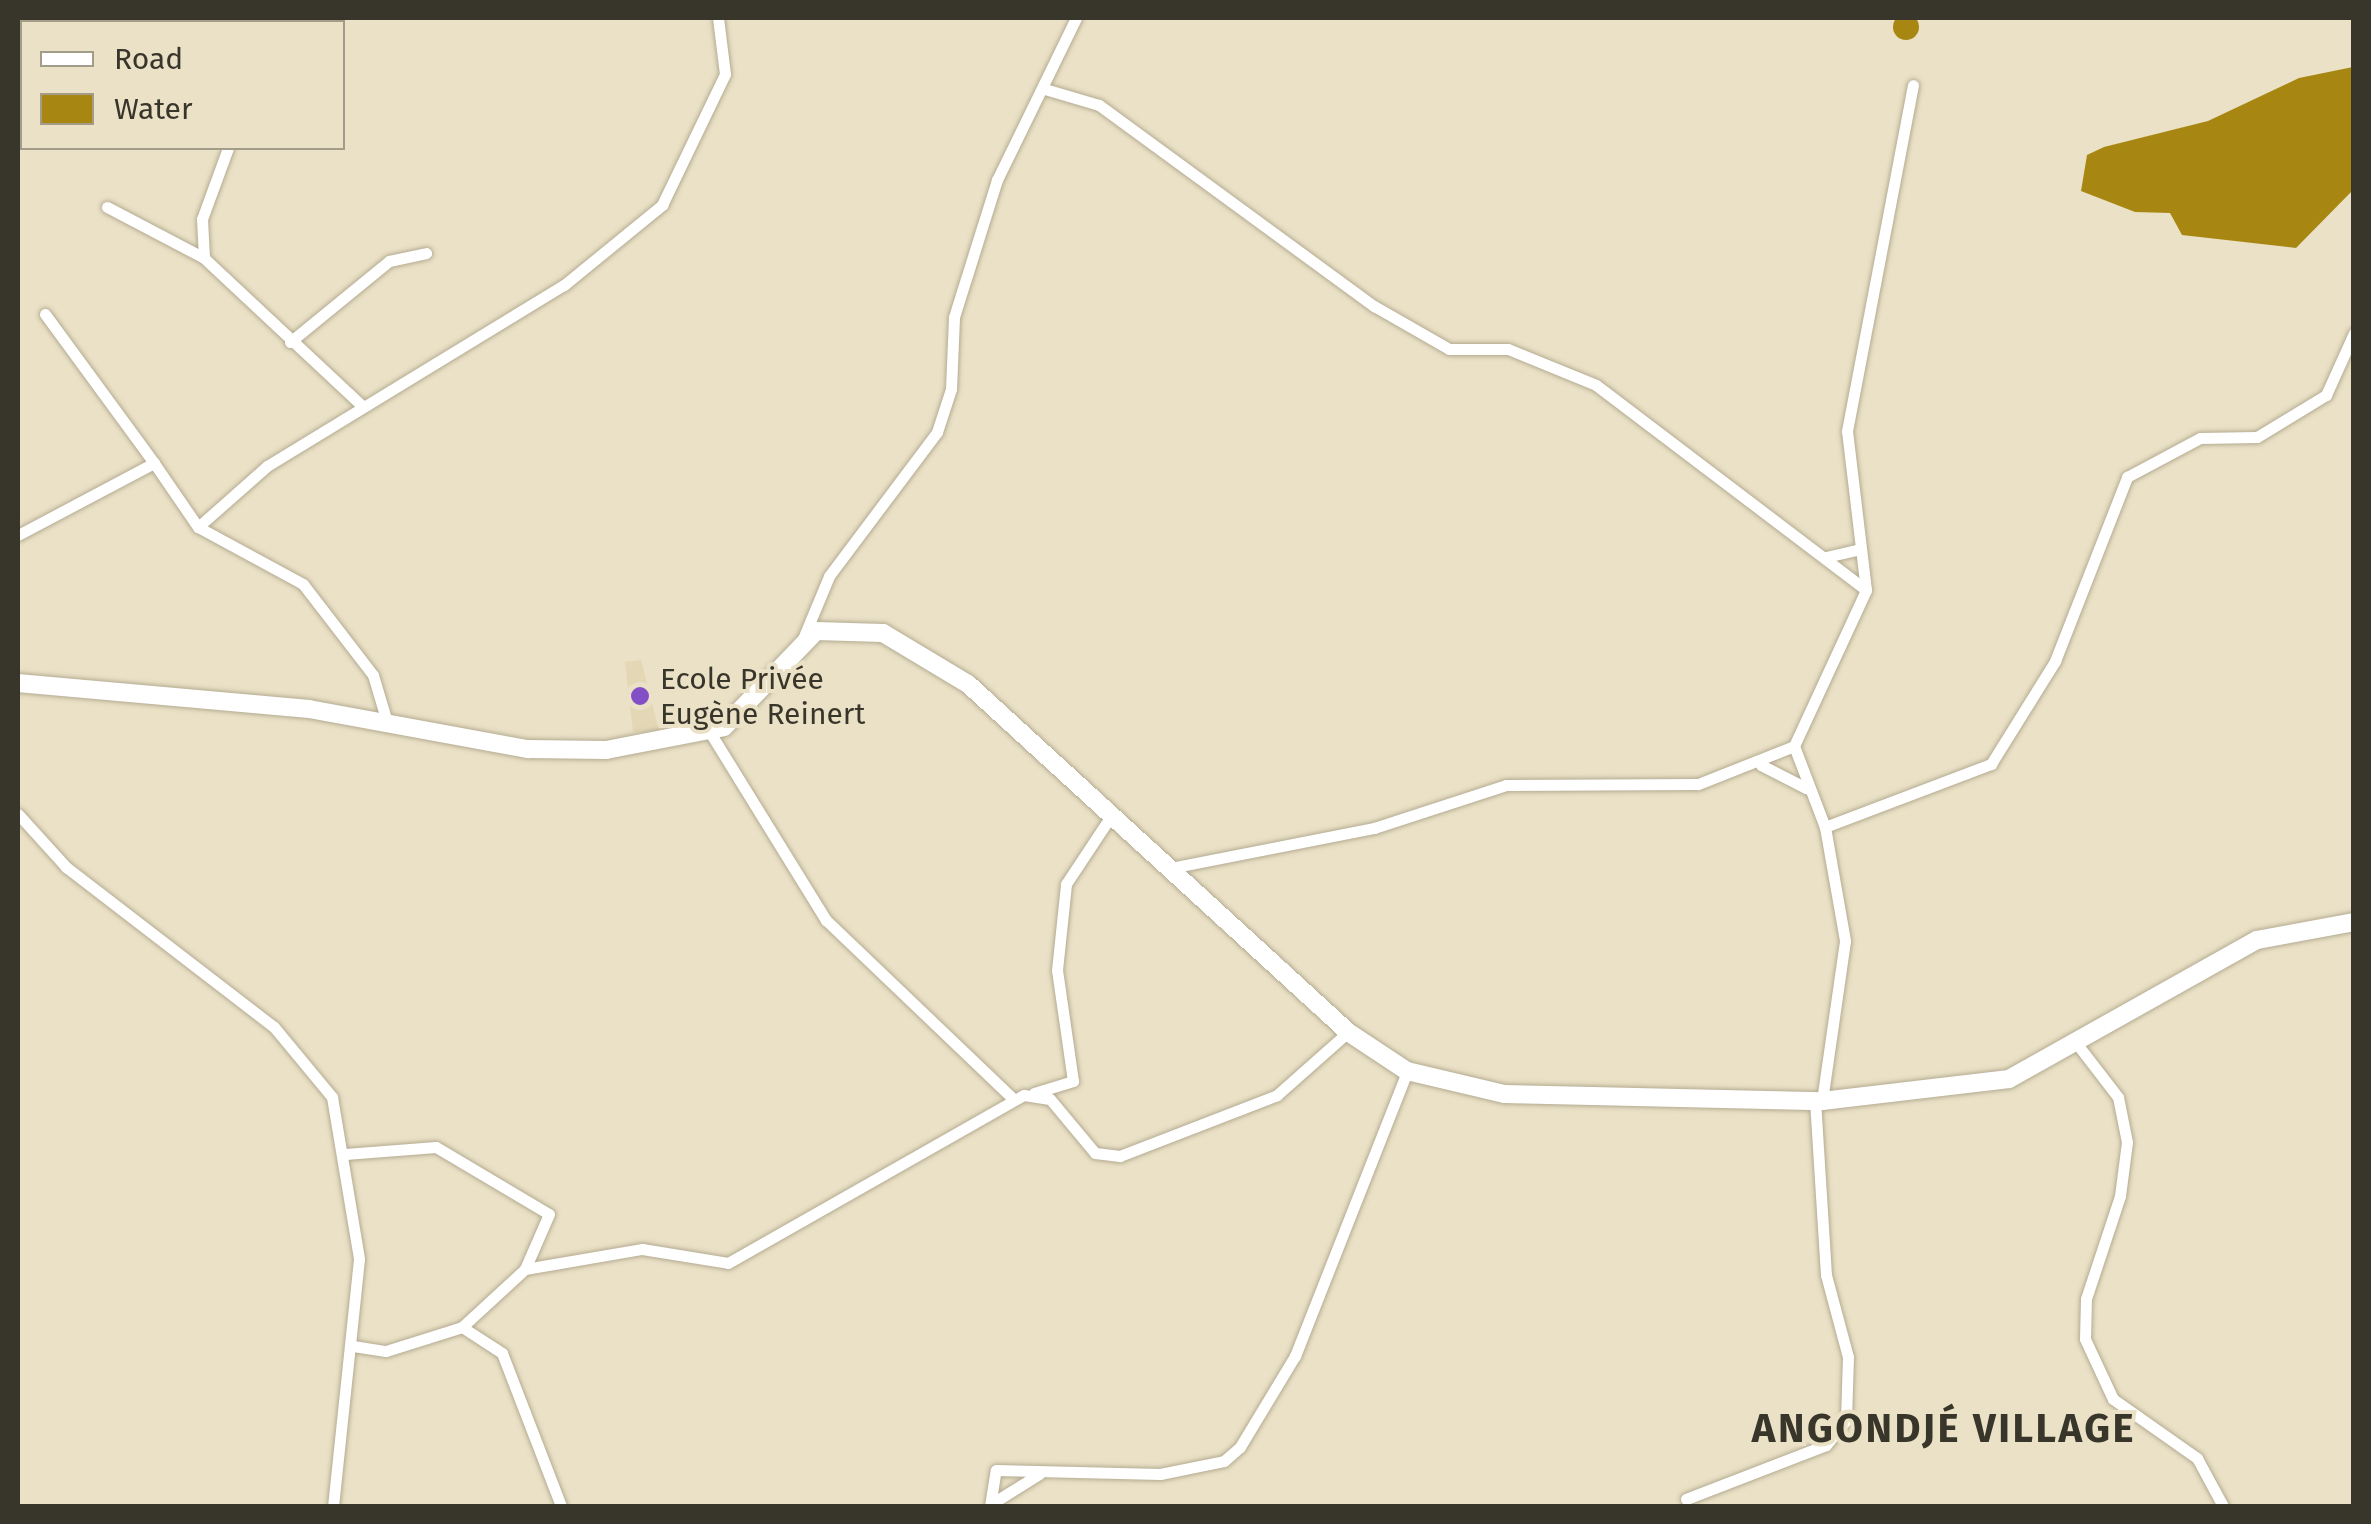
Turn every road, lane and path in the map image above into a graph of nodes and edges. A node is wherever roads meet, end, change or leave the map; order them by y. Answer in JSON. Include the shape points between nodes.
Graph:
{"nodes":[{"id":1,"x":718,"y":18,"type":"edge"},
{"id":2,"x":1076,"y":18,"type":"edge"},
{"id":3,"x":1913,"y":86,"type":"dead end"},
{"id":4,"x":1045,"y":89,"type":"junction"},
{"id":5,"x":227,"y":150,"type":"edge"},
{"id":6,"x":107,"y":206,"type":"dead end"},
{"id":7,"x":426,"y":253,"type":"dead end"},
{"id":8,"x":204,"y":258,"type":"junction"},
{"id":9,"x":45,"y":314,"type":"dead end"},
{"id":10,"x":2354,"y":332,"type":"edge"},
{"id":11,"x":290,"y":342,"type":"junction"},
{"id":12,"x":362,"y":406,"type":"junction"},
{"id":13,"x":154,"y":464,"type":"junction"},
{"id":14,"x":198,"y":527,"type":"junction"},
{"id":15,"x":18,"y":534,"type":"edge"},
{"id":16,"x":1860,"y":550,"type":"junction"},
{"id":17,"x":1826,"y":558,"type":"junction"},
{"id":18,"x":1866,"y":590,"type":"junction"},
{"id":19,"x":802,"y":641,"type":"junction"},
{"id":20,"x":18,"y":683,"type":"edge"},
{"id":21,"x":388,"y":722,"type":"junction"},
{"id":22,"x":712,"y":734,"type":"junction"},
{"id":23,"x":1794,"y":746,"type":"junction"},
{"id":24,"x":1761,"y":765,"type":"junction"},
{"id":25,"x":1806,"y":788,"type":"junction"},
{"id":26,"x":1114,"y":813,"type":"junction"},
{"id":27,"x":18,"y":814,"type":"edge"},
{"id":28,"x":1825,"y":826,"type":"junction"},
{"id":29,"x":1176,"y":867,"type":"junction"},
{"id":30,"x":2354,"y":922,"type":"edge"},
{"id":31,"x":1348,"y":1032,"type":"junction"},
{"id":32,"x":2077,"y":1044,"type":"junction"},
{"id":33,"x":1406,"y":1071,"type":"junction"},
{"id":34,"x":1034,"y":1094,"type":"junction"},
{"id":35,"x":1014,"y":1099,"type":"junction"},
{"id":36,"x":1818,"y":1101,"type":"junction"},
{"id":37,"x":345,"y":1154,"type":"junction"},
{"id":38,"x":525,"y":1269,"type":"junction"},
{"id":39,"x":462,"y":1326,"type":"junction"},
{"id":40,"x":353,"y":1346,"type":"junction"},
{"id":41,"x":1042,"y":1473,"type":"junction"},
{"id":42,"x":1686,"y":1498,"type":"dead end"},
{"id":43,"x":334,"y":1506,"type":"edge"},
{"id":44,"x":561,"y":1506,"type":"edge"},
{"id":45,"x":990,"y":1506,"type":"edge"},
{"id":46,"x":2224,"y":1506,"type":"edge"}],
"edges":[{"from":1,"to":12,"type":"street","via":[[725,74],[662,205],[564,285]]},
{"from":2,"to":4,"type":"street"},
{"from":3,"to":16,"type":"street","via":[[1847,430]]},
{"from":4,"to":17,"type":"street","via":[[1099,105],[1374,306],[1449,349],[1508,348],[1596,385]]},
{"from":4,"to":19,"type":"street","via":[[997,180],[971,259],[937,432],[829,576]]},
{"from":5,"to":8,"type":"street","via":[[202,219]]},
{"from":6,"to":8,"type":"street"},
{"from":7,"to":11,"type":"street","via":[[389,261]]},
{"from":8,"to":11,"type":"street"},
{"from":9,"to":13,"type":"street"},
{"from":10,"to":28,"type":"street","via":[[2326,394],[2257,437],[2200,438],[2127,477],[2055,661],[1991,764]]},
{"from":11,"to":12,"type":"street"},
{"from":12,"to":14,"type":"street","via":[[267,466]]},
{"from":13,"to":14,"type":"street"},
{"from":13,"to":15,"type":"street"},
{"from":14,"to":21,"type":"street","via":[[303,584],[373,675]]},
{"from":16,"to":17,"type":"street"},
{"from":16,"to":18,"type":"street"},
{"from":17,"to":18,"type":"street"},
{"from":18,"to":23,"type":"street"},
{"from":19,"to":22,"type":"street","via":[[750,705]]},
{"from":19,"to":26,"type":"street","via":[[856,628],[914,646]]},
{"from":20,"to":21,"type":"street"},
{"from":21,"to":22,"type":"street","via":[[566,752]]},
{"from":22,"to":35,"type":"street","via":[[826,920]]},
{"from":23,"to":24,"type":"street"},
{"from":23,"to":25,"type":"street"},
{"from":24,"to":25,"type":"street"},
{"from":24,"to":29,"type":"street","via":[[1659,789],[1506,785],[1374,828]]},
{"from":25,"to":28,"type":"street"},
{"from":26,"to":29,"type":"street"},
{"from":26,"to":34,"type":"street","via":[[1066,884],[1057,970],[1073,1081]]},
{"from":27,"to":37,"type":"street","via":[[66,867],[296,1048],[332,1097]]},
{"from":28,"to":36,"type":"street","via":[[1846,940]]},
{"from":29,"to":31,"type":"street"},
{"from":30,"to":32,"type":"street","via":[[2257,940]]},
{"from":31,"to":33,"type":"street"},
{"from":31,"to":34,"type":"street","via":[[1277,1094],[1120,1156],[1095,1153],[1050,1099]]},
{"from":32,"to":36,"type":"street","via":[[2009,1079]]},
{"from":32,"to":46,"type":"street","via":[[2118,1097],[2126,1142],[2120,1196],[2086,1300],[2085,1339],[2112,1398],[2197,1458]]},
{"from":33,"to":36,"type":"street","via":[[1544,1098]]},
{"from":33,"to":41,"type":"street","via":[[1296,1356],[1240,1447],[1193,1470]]},
{"from":34,"to":35,"type":"street"},
{"from":35,"to":38,"type":"street","via":[[728,1262],[642,1249]]},
{"from":36,"to":42,"type":"street","via":[[1826,1275],[1848,1356],[1846,1420],[1826,1444]]},
{"from":37,"to":38,"type":"street","via":[[436,1147],[549,1214]]},
{"from":37,"to":40,"type":"street","via":[[359,1259]]},
{"from":38,"to":39,"type":"street"},
{"from":39,"to":40,"type":"street","via":[[394,1349]]},
{"from":39,"to":44,"type":"street","via":[[493,1338],[502,1352]]},
{"from":40,"to":43,"type":"street"},
{"from":41,"to":45,"type":"street"},
{"from":41,"to":45,"type":"street","via":[[996,1470]]}]}
